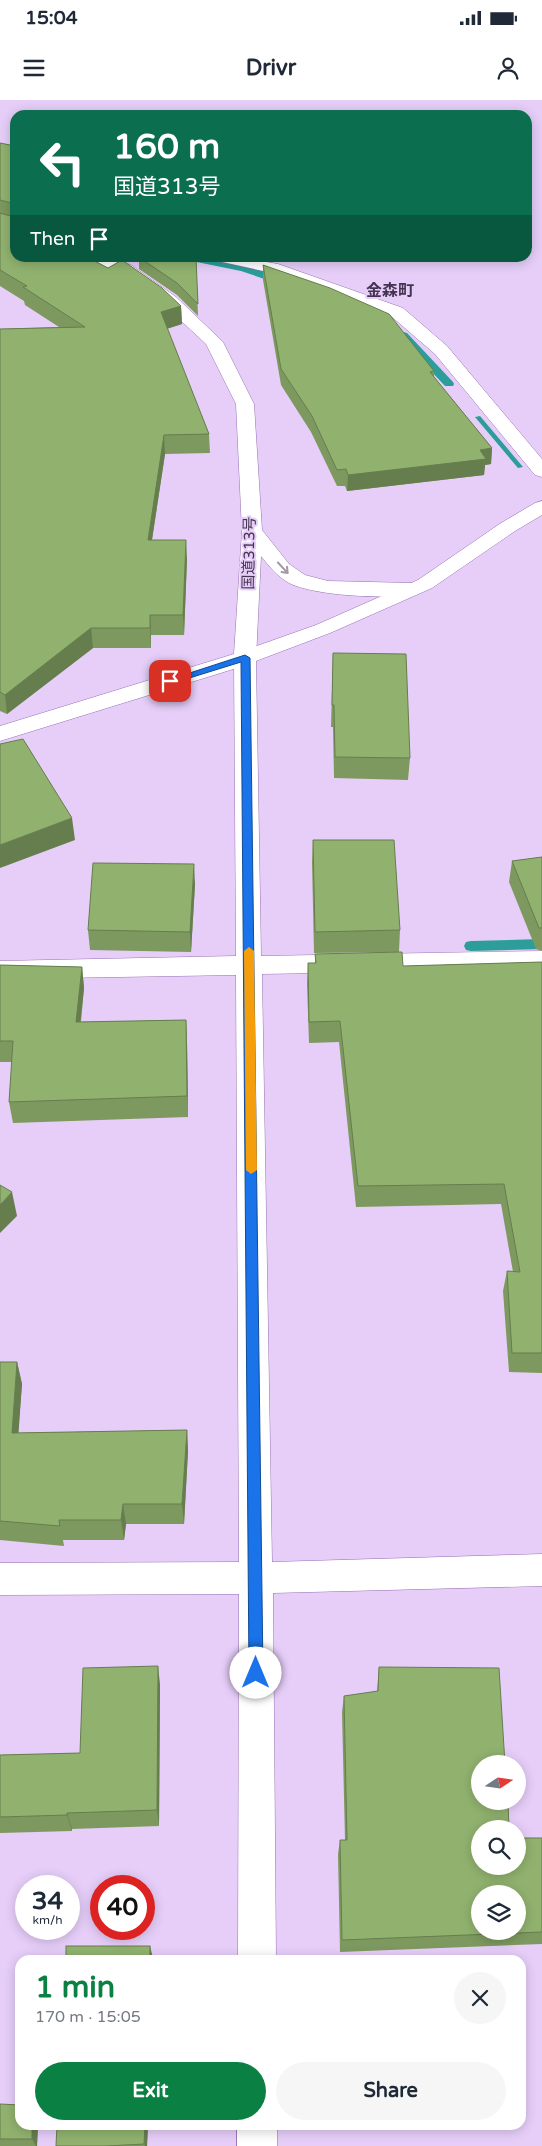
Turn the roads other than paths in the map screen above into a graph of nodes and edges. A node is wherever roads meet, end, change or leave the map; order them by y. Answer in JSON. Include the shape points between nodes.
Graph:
{"nodes":[{"id":1,"x":108,"y":262,"type":"edge"},
{"id":2,"x":243,"y":262,"type":"edge"},
{"id":3,"x":542,"y":471,"type":"edge"},
{"id":4,"x":542,"y":507,"type":"edge"},
{"id":5,"x":252,"y":531,"type":"junction"},
{"id":6,"x":412,"y":589,"type":"junction"},
{"id":7,"x":245,"y":658,"type":"junction"},
{"id":8,"x":0,"y":734,"type":"edge"},
{"id":9,"x":542,"y":960,"type":"edge"},
{"id":10,"x":249,"y":965,"type":"junction"},
{"id":11,"x":0,"y":970,"type":"edge"},
{"id":12,"x":542,"y":1570,"type":"edge"},
{"id":13,"x":256,"y":1578,"type":"junction"},
{"id":14,"x":0,"y":1579,"type":"edge"},
{"id":15,"x":257,"y":1955,"type":"edge"},
{"id":16,"x":257,"y":2130,"type":"edge"},
{"id":17,"x":257,"y":2146,"type":"edge"}],
"edges":[{"from":1,"to":5,"type":"main road","name":"国道313号","via":[[125,269],[170,301],[214,342],[245,404]]},
{"from":2,"to":3,"type":"main road","via":[[272,268],[397,312],[441,350]]},
{"from":4,"to":6,"type":"main road","via":[[425,584]]},
{"from":5,"to":6,"type":"main road","one_way":true,"via":[[288,574],[318,586]]},
{"from":5,"to":7,"type":"main road","name":"国道313号"},
{"from":6,"to":7,"type":"main road","via":[[323,629]]},
{"from":7,"to":8,"type":"main road"},
{"from":7,"to":10,"type":"main road","name":"国道313号"},
{"from":9,"to":10,"type":"main road"},
{"from":10,"to":11,"type":"main road"},
{"from":10,"to":13,"type":"main road","name":"国道313号"},
{"from":12,"to":13,"type":"main road"},
{"from":13,"to":14,"type":"main road"},
{"from":13,"to":15,"type":"main road","name":"国道313号"},
{"from":16,"to":17,"type":"main road"}]}
